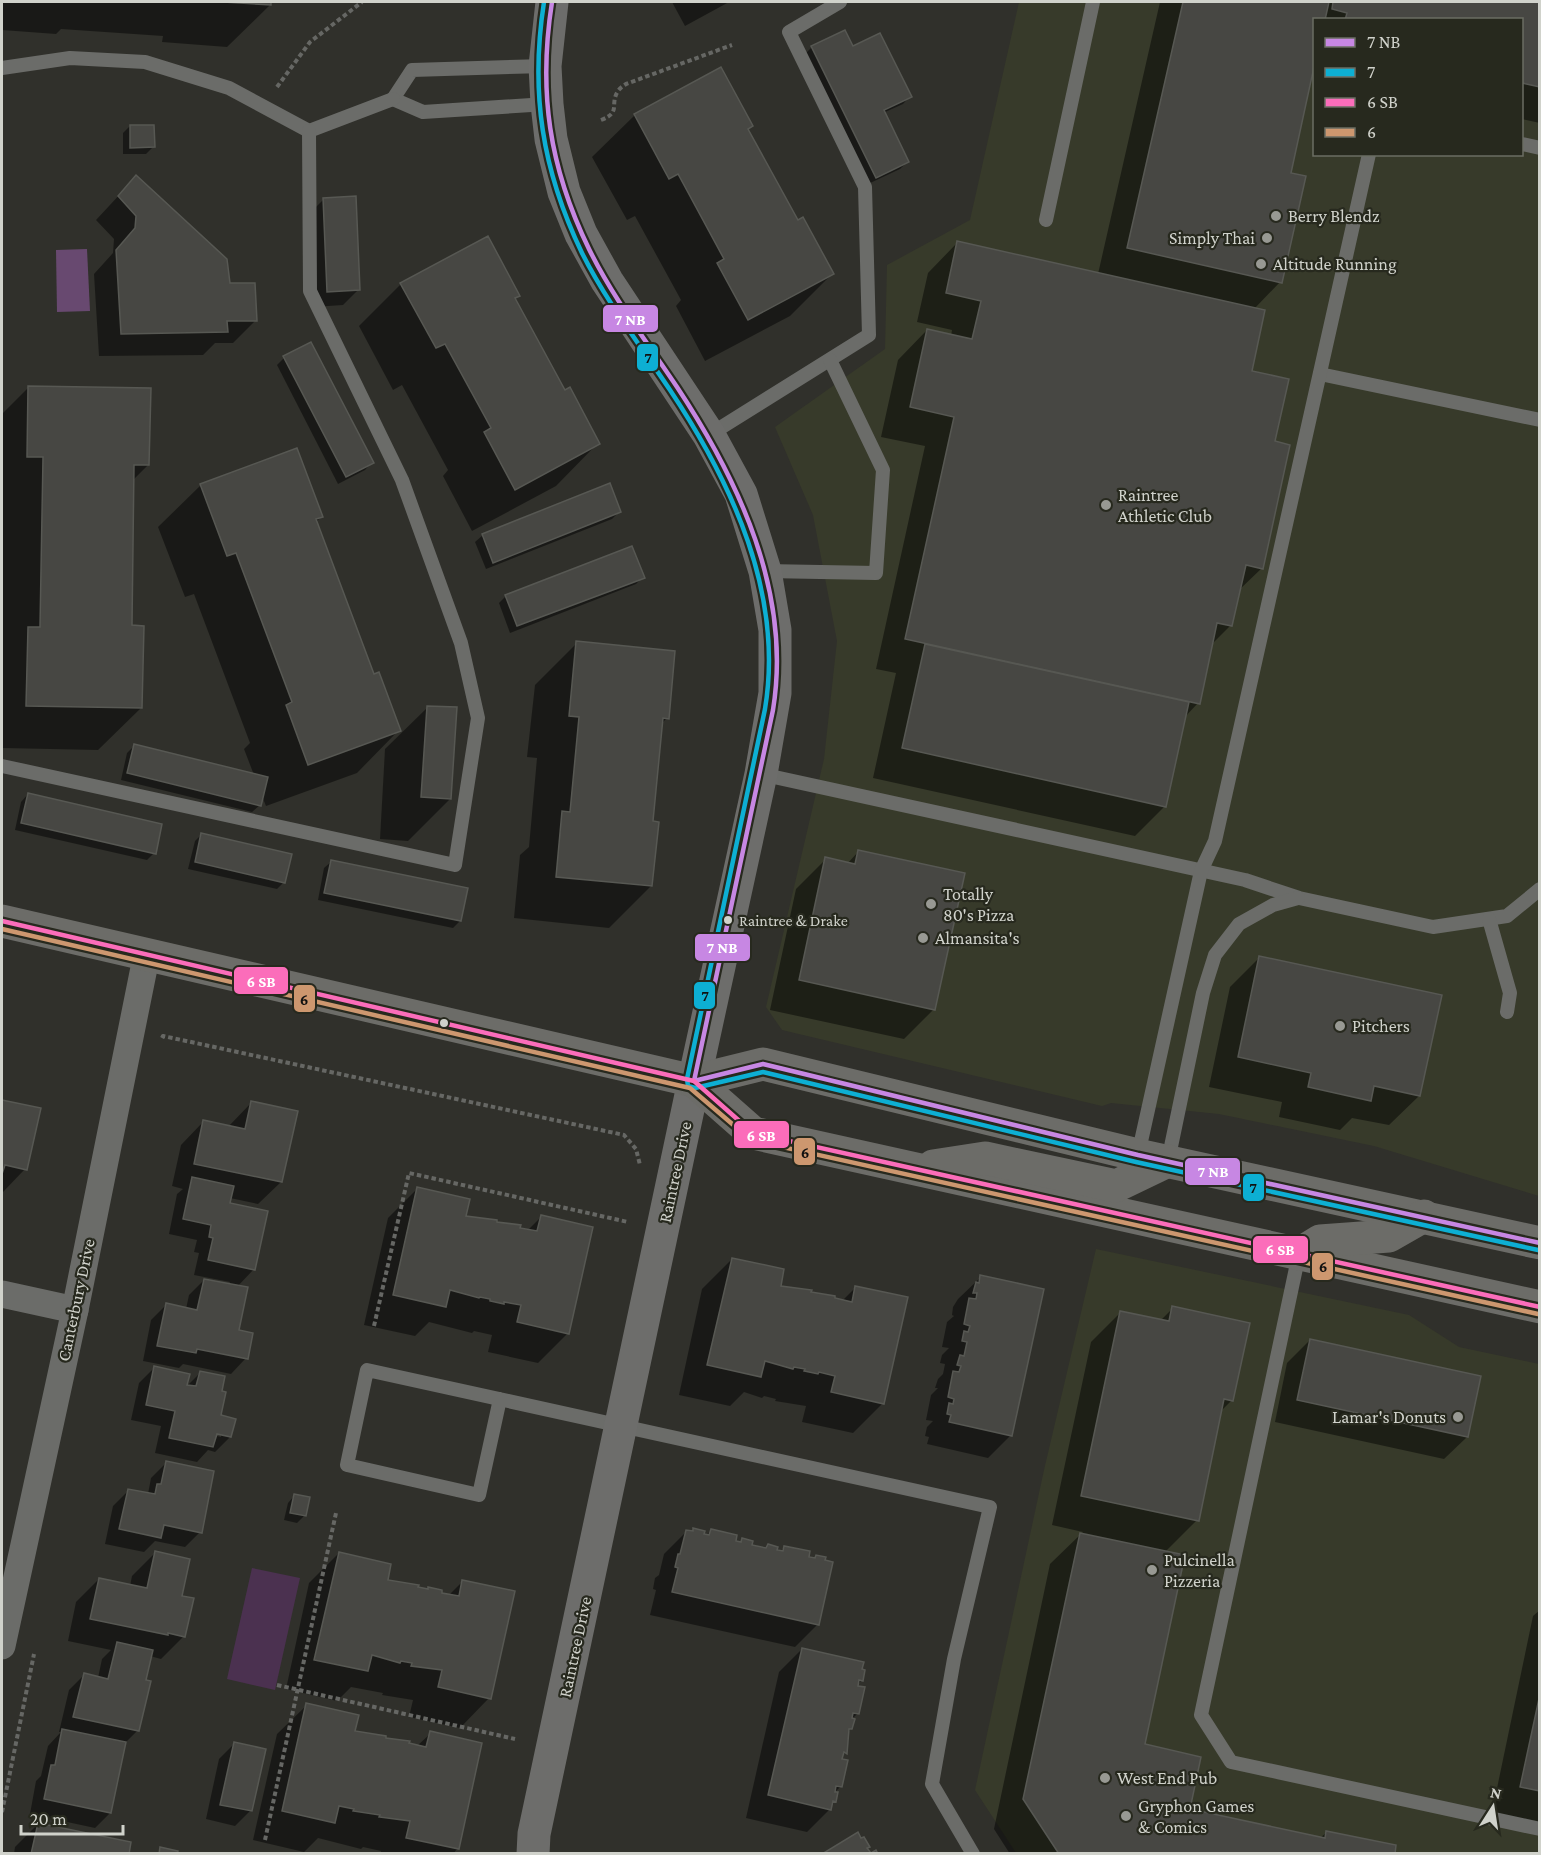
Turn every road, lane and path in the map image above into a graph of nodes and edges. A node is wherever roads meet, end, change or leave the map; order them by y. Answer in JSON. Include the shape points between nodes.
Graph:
{"nodes":[{"id":1,"x":362,"y":2,"type":"edge"},
{"id":2,"x":552,"y":2,"type":"edge"},
{"id":3,"x":840,"y":2,"type":"edge"},
{"id":4,"x":1094,"y":2,"type":"edge"},
{"id":5,"x":732,"y":45,"type":"dead end"},
{"id":6,"x":544,"y":66,"type":"junction"},
{"id":7,"x":2,"y":68,"type":"edge"},
{"id":8,"x":393,"y":99,"type":"junction"},
{"id":9,"x":547,"y":104,"type":"junction"},
{"id":10,"x":265,"y":108,"type":"junction"},
{"id":11,"x":601,"y":120,"type":"dead end"},
{"id":12,"x":309,"y":131,"type":"junction"},
{"id":13,"x":1523,"y":144,"type":"edge"},
{"id":14,"x":1539,"y":148,"type":"edge"},
{"id":15,"x":1369,"y":156,"type":"edge"},
{"id":16,"x":1046,"y":220,"type":"dead end"},
{"id":17,"x":830,"y":360,"type":"junction"},
{"id":18,"x":1320,"y":374,"type":"junction"},
{"id":19,"x":1539,"y":420,"type":"edge"},
{"id":20,"x":709,"y":435,"type":"junction"},
{"id":21,"x":765,"y":571,"type":"junction"},
{"id":22,"x":2,"y":766,"type":"edge"},
{"id":23,"x":761,"y":774,"type":"junction"},
{"id":24,"x":1201,"y":871,"type":"junction"},
{"id":25,"x":1539,"y":889,"type":"edge"},
{"id":26,"x":1299,"y":898,"type":"junction"},
{"id":27,"x":1490,"y":919,"type":"junction"},
{"id":28,"x":2,"y":921,"type":"edge"},
{"id":29,"x":147,"y":953,"type":"junction"},
{"id":30,"x":1507,"y":1012,"type":"dead end"},
{"id":31,"x":160,"y":1048,"type":"dead end"},
{"id":32,"x":694,"y":1081,"type":"junction"},
{"id":33,"x":1154,"y":1158,"type":"junction"},
{"id":34,"x":641,"y":1166,"type":"dead end"},
{"id":35,"x":910,"y":1169,"type":"junction"},
{"id":36,"x":1424,"y":1216,"type":"junction"},
{"id":37,"x":626,"y":1233,"type":"dead end"},
{"id":38,"x":1539,"y":1243,"type":"edge"},
{"id":39,"x":1299,"y":1254,"type":"junction"},
{"id":40,"x":2,"y":1294,"type":"edge"},
{"id":41,"x":1539,"y":1307,"type":"edge"},
{"id":42,"x":75,"y":1310,"type":"junction"},
{"id":43,"x":374,"y":1326,"type":"dead end"},
{"id":44,"x":500,"y":1399,"type":"junction"},
{"id":45,"x":622,"y":1425,"type":"junction"},
{"id":46,"x":336,"y":1514,"type":"dead end"},
{"id":47,"x":2,"y":1646,"type":"edge"},
{"id":48,"x":35,"y":1650,"type":"dead end"},
{"id":49,"x":277,"y":1685,"type":"dead end"},
{"id":50,"x":298,"y":1690,"type":"junction"},
{"id":51,"x":515,"y":1739,"type":"dead end"},
{"id":52,"x":2,"y":1812,"type":"edge"},
{"id":53,"x":1539,"y":1829,"type":"edge"},
{"id":54,"x":265,"y":1840,"type":"dead end"},
{"id":55,"x":533,"y":1854,"type":"edge"},
{"id":56,"x":973,"y":1854,"type":"edge"}],
"edges":[{"from":1,"to":10,"type":"path","via":[[310,42]]},
{"from":2,"to":6,"type":"street","name":"Raintree Drive"},
{"from":3,"to":17,"type":"lane","via":[[789,32],[865,187],[869,335]]},
{"from":4,"to":16,"type":"lane"},
{"from":5,"to":11,"type":"path","via":[[626,84],[618,91],[611,117]]},
{"from":6,"to":8,"type":"lane","via":[[412,70]]},
{"from":6,"to":9,"type":"street","name":"Raintree Drive"},
{"from":7,"to":10,"type":"lane","via":[[70,58],[145,62],[229,88]]},
{"from":8,"to":9,"type":"lane","via":[[423,112]]},
{"from":8,"to":12,"type":"lane"},
{"from":9,"to":20,"type":"street","name":"Raintree Drive","via":[[564,192],[581,234],[607,281]]},
{"from":10,"to":12,"type":"lane"},
{"from":12,"to":22,"type":"lane","via":[[310,291],[402,480],[461,643],[478,718],[455,865]]},
{"from":13,"to":14,"type":"lane"},
{"from":15,"to":18,"type":"lane"},
{"from":17,"to":20,"type":"lane"},
{"from":17,"to":21,"type":"lane","via":[[883,470],[876,573]]},
{"from":18,"to":19,"type":"lane"},
{"from":18,"to":24,"type":"lane","via":[[1215,841]]},
{"from":20,"to":21,"type":"street","name":"Raintree Drive","via":[[741,494]]},
{"from":21,"to":23,"type":"street","name":"Raintree Drive","via":[[775,630],[775,693]]},
{"from":23,"to":24,"type":"lane"},
{"from":23,"to":32,"type":"street","name":"Raintree Drive"},
{"from":24,"to":26,"type":"lane","via":[[1245,880]]},
{"from":24,"to":33,"type":"lane"},
{"from":25,"to":27,"type":"lane","via":[[1507,916]]},
{"from":26,"to":27,"type":"lane","via":[[1434,927]]},
{"from":26,"to":33,"type":"lane","via":[[1273,905],[1239,924],[1215,955]]},
{"from":27,"to":30,"type":"lane","via":[[1510,993]]},
{"from":28,"to":29,"type":"main road"},
{"from":29,"to":32,"type":"main road"},
{"from":29,"to":42,"type":"street","name":"Canterbury Drive"},
{"from":31,"to":34,"type":"path","via":[[163,1036],[624,1135],[638,1149]]},
{"from":32,"to":33,"type":"main road","via":[[763,1064]]},
{"from":32,"to":35,"type":"main road","via":[[753,1133]]},
{"from":32,"to":45,"type":"street","name":"Raintree Drive"},
{"from":33,"to":35,"type":"main road","via":[[1116,1186],[985,1158]]},
{"from":33,"to":36,"type":"main road"},
{"from":35,"to":39,"type":"main road"},
{"from":36,"to":38,"type":"main road"},
{"from":36,"to":39,"type":"main road","via":[[1389,1236],[1320,1241]]},
{"from":37,"to":43,"type":"path","via":[[628,1222],[409,1173]]},
{"from":39,"to":41,"type":"main road"},
{"from":39,"to":53,"type":"lane","via":[[1201,1715],[1231,1762]]},
{"from":40,"to":42,"type":"street"},
{"from":42,"to":47,"type":"street","name":"Canterbury Drive"},
{"from":44,"to":44,"type":"lane","via":[[478,1495],[347,1465],[367,1370]]},
{"from":44,"to":45,"type":"lane"},
{"from":45,"to":55,"type":"street","name":"Raintree Drive","via":[[534,1834]]},
{"from":45,"to":56,"type":"lane","via":[[990,1506],[954,1659],[932,1784]]},
{"from":46,"to":50,"type":"path"},
{"from":48,"to":52,"type":"path"},
{"from":49,"to":50,"type":"path"},
{"from":50,"to":51,"type":"path"},
{"from":50,"to":54,"type":"path"}]}
